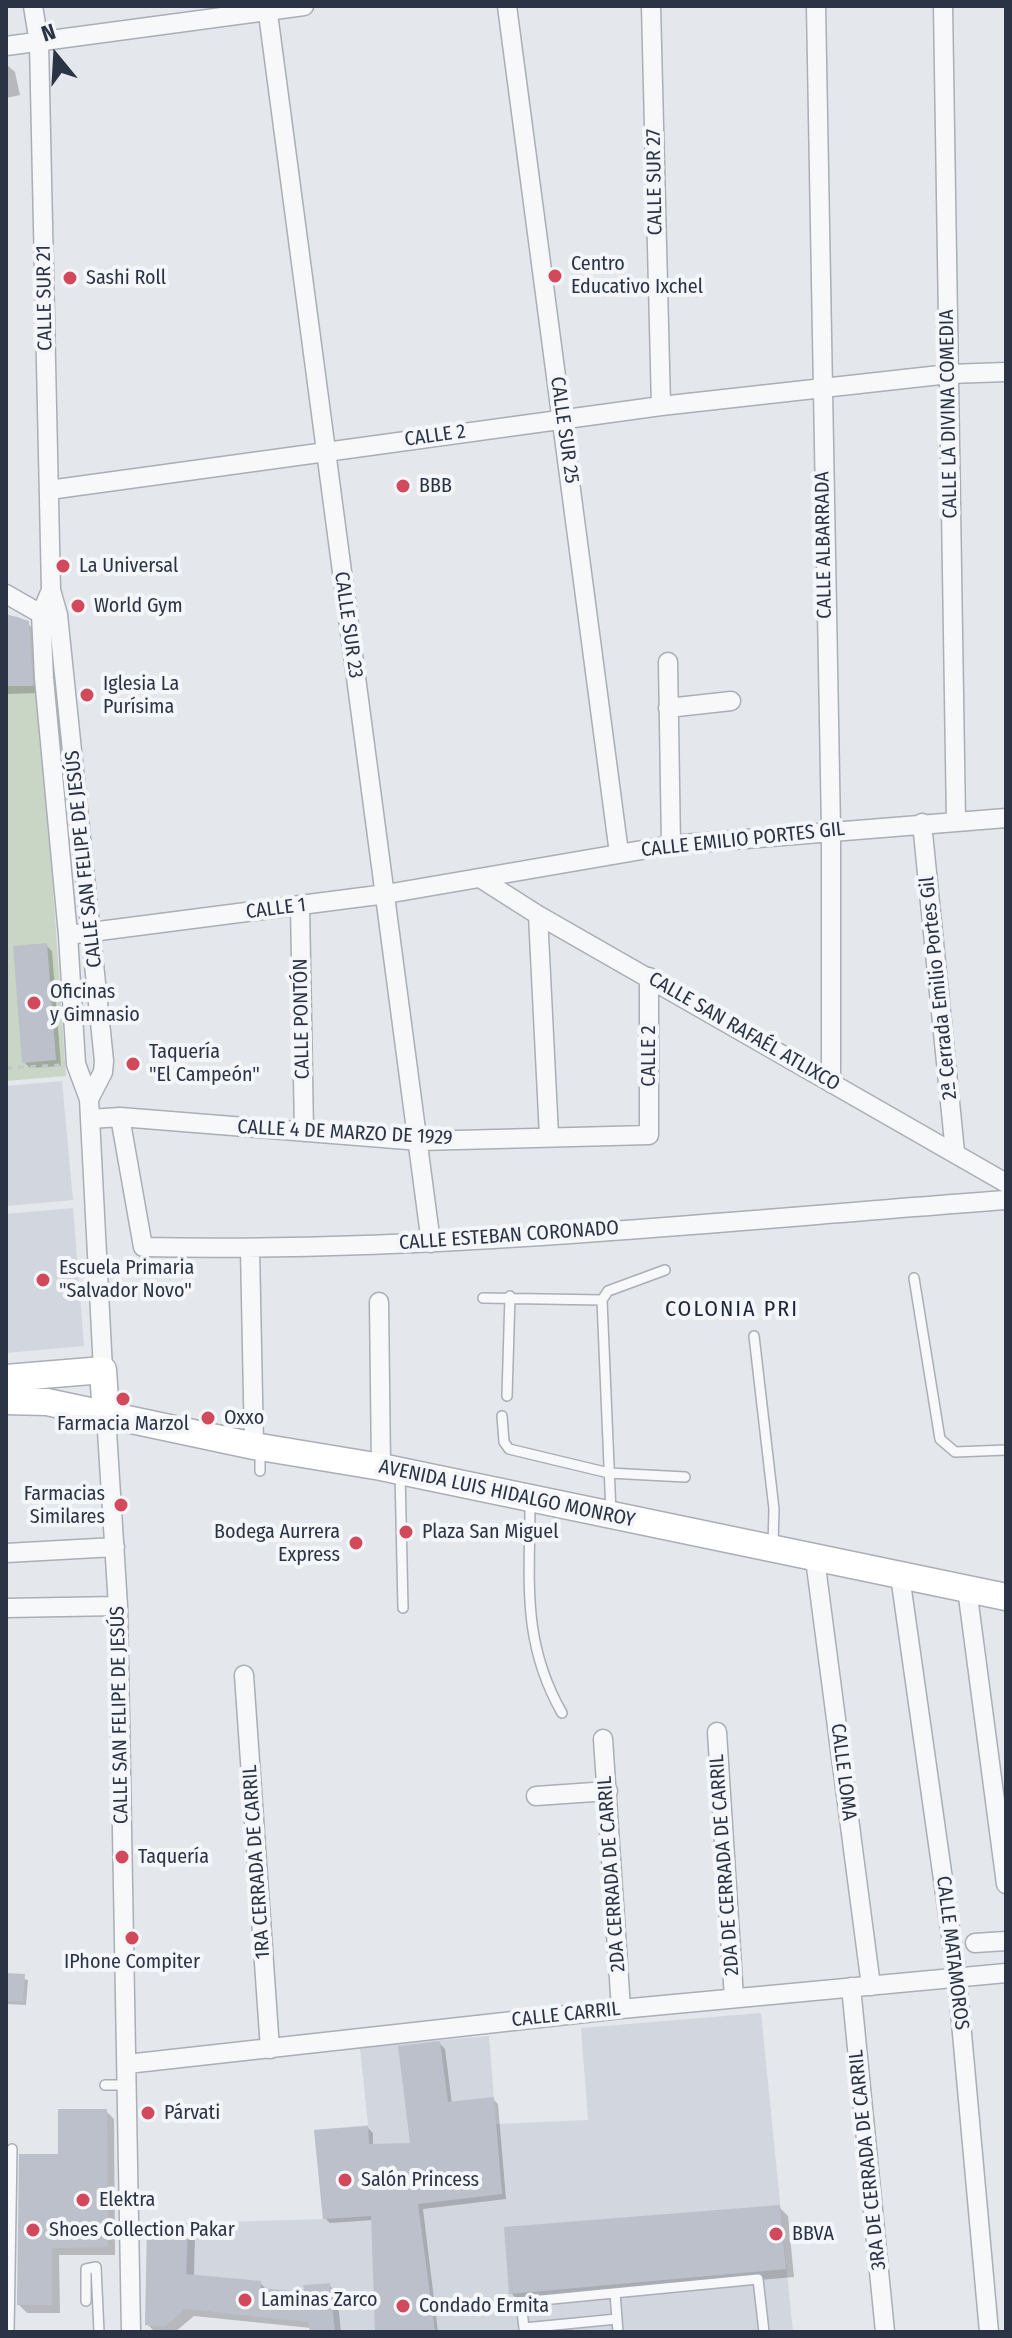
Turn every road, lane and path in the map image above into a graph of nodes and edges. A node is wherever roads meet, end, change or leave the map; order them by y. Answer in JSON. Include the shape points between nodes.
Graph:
{"nodes":[{"id":1,"x":33,"y":6,"type":"edge"},
{"id":2,"x":304,"y":6,"type":"edge"},
{"id":3,"x":507,"y":6,"type":"edge"},
{"id":4,"x":651,"y":6,"type":"edge"},
{"id":5,"x":816,"y":6,"type":"edge"},
{"id":6,"x":943,"y":6,"type":"edge"},
{"id":7,"x":267,"y":8,"type":"edge"},
{"id":8,"x":39,"y":43,"type":"junction"},
{"id":9,"x":6,"y":46,"type":"edge"},
{"id":10,"x":1006,"y":372,"type":"edge"},
{"id":11,"x":949,"y":374,"type":"junction"},
{"id":12,"x":821,"y":387,"type":"junction"},
{"id":13,"x":661,"y":406,"type":"junction"},
{"id":14,"x":563,"y":419,"type":"junction"},
{"id":15,"x":324,"y":451,"type":"junction"},
{"id":16,"x":49,"y":490,"type":"junction"},
{"id":17,"x":6,"y":594,"type":"edge"},
{"id":18,"x":50,"y":614,"type":"junction"},
{"id":19,"x":668,"y":662,"type":"dead end"},
{"id":20,"x":731,"y":701,"type":"dead end"},
{"id":21,"x":668,"y":708,"type":"junction"},
{"id":22,"x":1006,"y":818,"type":"edge"},
{"id":23,"x":956,"y":821,"type":"junction"},
{"id":24,"x":922,"y":823,"type":"junction"},
{"id":25,"x":831,"y":830,"type":"junction"},
{"id":26,"x":671,"y":845,"type":"junction"},
{"id":27,"x":619,"y":853,"type":"junction"},
{"id":28,"x":483,"y":880,"type":"junction"},
{"id":29,"x":386,"y":894,"type":"junction"},
{"id":30,"x":300,"y":905,"type":"junction"},
{"id":31,"x":538,"y":915,"type":"junction"},
{"id":32,"x":92,"y":932,"type":"junction"},
{"id":33,"x":68,"y":935,"type":"junction"},
{"id":34,"x":649,"y":977,"type":"junction"},
{"id":35,"x":76,"y":1064,"type":"junction"},
{"id":36,"x":6,"y":1068,"type":"edge"},
{"id":37,"x":831,"y":1083,"type":"junction"},
{"id":38,"x":89,"y":1099,"type":"junction"},
{"id":39,"x":120,"y":1117,"type":"junction"},
{"id":40,"x":90,"y":1119,"type":"junction"},
{"id":41,"x":304,"y":1132,"type":"junction"},
{"id":42,"x":649,"y":1135,"type":"joint"},
{"id":43,"x":549,"y":1136,"type":"junction"},
{"id":44,"x":420,"y":1141,"type":"junction"},
{"id":45,"x":955,"y":1152,"type":"junction"},
{"id":46,"x":1006,"y":1183,"type":"edge"},
{"id":47,"x":1006,"y":1200,"type":"edge"},
{"id":48,"x":431,"y":1243,"type":"junction"},
{"id":49,"x":250,"y":1249,"type":"junction"},
{"id":50,"x":665,"y":1270,"type":"dead end"},
{"id":51,"x":914,"y":1278,"type":"dead end"},
{"id":52,"x":510,"y":1296,"type":"junction"},
{"id":53,"x":483,"y":1298,"type":"dead end"},
{"id":54,"x":602,"y":1300,"type":"junction"},
{"id":55,"x":379,"y":1302,"type":"dead end"},
{"id":56,"x":754,"y":1336,"type":"dead end"},
{"id":57,"x":103,"y":1370,"type":"junction"},
{"id":58,"x":6,"y":1378,"type":"edge"},
{"id":59,"x":507,"y":1396,"type":"dead end"},
{"id":60,"x":6,"y":1401,"type":"edge"},
{"id":61,"x":106,"y":1415,"type":"junction"},
{"id":62,"x":502,"y":1416,"type":"dead end"},
{"id":63,"x":1006,"y":1450,"type":"edge"},
{"id":64,"x":258,"y":1455,"type":"junction"},
{"id":65,"x":390,"y":1469,"type":"junction"},
{"id":66,"x":609,"y":1473,"type":"junction"},
{"id":67,"x":685,"y":1477,"type":"dead end"},
{"id":68,"x":530,"y":1498,"type":"junction"},
{"id":69,"x":611,"y":1516,"type":"junction"},
{"id":70,"x":115,"y":1547,"type":"junction"},
{"id":71,"x":773,"y":1550,"type":"junction"},
{"id":72,"x":6,"y":1553,"type":"edge"},
{"id":73,"x":815,"y":1559,"type":"junction"},
{"id":74,"x":900,"y":1576,"type":"junction"},
{"id":75,"x":967,"y":1589,"type":"junction"},
{"id":76,"x":1006,"y":1597,"type":"edge"},
{"id":77,"x":118,"y":1606,"type":"junction"},
{"id":78,"x":6,"y":1608,"type":"edge"},
{"id":79,"x":403,"y":1608,"type":"dead end"},
{"id":80,"x":244,"y":1675,"type":"dead end"},
{"id":81,"x":562,"y":1713,"type":"dead end"},
{"id":82,"x":717,"y":1732,"type":"dead end"},
{"id":83,"x":603,"y":1739,"type":"dead end"},
{"id":84,"x":608,"y":1791,"type":"junction"},
{"id":85,"x":536,"y":1796,"type":"dead end"},
{"id":86,"x":1006,"y":1884,"type":"edge"},
{"id":87,"x":1006,"y":1941,"type":"edge"},
{"id":88,"x":975,"y":1943,"type":"dead end"},
{"id":89,"x":1006,"y":1973,"type":"edge"},
{"id":90,"x":957,"y":1978,"type":"junction"},
{"id":91,"x":871,"y":1986,"type":"junction"},
{"id":92,"x":851,"y":1987,"type":"junction"},
{"id":93,"x":734,"y":1998,"type":"junction"},
{"id":94,"x":621,"y":2009,"type":"junction"},
{"id":95,"x":270,"y":2049,"type":"junction"},
{"id":96,"x":127,"y":2064,"type":"junction"},
{"id":97,"x":105,"y":2085,"type":"dead end"},
{"id":98,"x":128,"y":2085,"type":"junction"},
{"id":99,"x":12,"y":2149,"type":"dead end"},
{"id":100,"x":615,"y":2293,"type":"junction"},
{"id":101,"x":86,"y":2301,"type":"dead end"},
{"id":102,"x":617,"y":2319,"type":"junction"},
{"id":103,"x":9,"y":2332,"type":"edge"},
{"id":104,"x":99,"y":2332,"type":"edge"},
{"id":105,"x":131,"y":2332,"type":"edge"},
{"id":106,"x":618,"y":2332,"type":"edge"},
{"id":107,"x":764,"y":2332,"type":"edge"},
{"id":108,"x":885,"y":2332,"type":"edge"},
{"id":109,"x":989,"y":2332,"type":"edge"}],
"edges":[{"from":1,"to":8,"type":"street","name":"CALLE SUR 21"},
{"from":2,"to":7,"type":"street"},
{"from":3,"to":14,"type":"street","name":"CALLE SUR 25"},
{"from":4,"to":13,"type":"street","name":"CALLE SUR 27"},
{"from":5,"to":12,"type":"street","name":"CALLE ALBARRADA"},
{"from":6,"to":11,"type":"street","name":"CALLE LA DIVINA COMEDIA"},
{"from":7,"to":8,"type":"street"},
{"from":7,"to":15,"type":"street","name":"CALLE SUR 23"},
{"from":8,"to":9,"type":"street"},
{"from":8,"to":16,"type":"street","name":"CALLE SUR 21"},
{"from":10,"to":11,"type":"street","name":"CALLE 2"},
{"from":11,"to":12,"type":"street","name":"CALLE 2"},
{"from":11,"to":23,"type":"street","name":"CALLE LA DIVINA COMEDIA"},
{"from":12,"to":13,"type":"street","name":"CALLE 2"},
{"from":12,"to":25,"type":"street","name":"CALLE ALBARRADA"},
{"from":13,"to":14,"type":"street","name":"CALLE 2"},
{"from":14,"to":15,"type":"street","name":"CALLE 2"},
{"from":14,"to":27,"type":"street","name":"CALLE SUR 25"},
{"from":15,"to":16,"type":"street","name":"CALLE 2"},
{"from":15,"to":29,"type":"street","name":"CALLE SUR 23"},
{"from":16,"to":18,"type":"street","name":"CALLE SUR 21"},
{"from":17,"to":18,"type":"street"},
{"from":18,"to":32,"type":"street","name":"CALLE SAN FELIPE DE JESÚS"},
{"from":18,"to":33,"type":"street","name":"CALLE SAN FELIPE DE JESÚS","via":[[44,678]]},
{"from":19,"to":21,"type":"street"},
{"from":20,"to":21,"type":"street"},
{"from":21,"to":26,"type":"street"},
{"from":22,"to":23,"type":"street","name":"CALLE EMILIO PORTES GIL"},
{"from":23,"to":24,"type":"street","name":"CALLE EMILIO PORTES GIL"},
{"from":24,"to":25,"type":"street","name":"CALLE EMILIO PORTES GIL"},
{"from":24,"to":45,"type":"street","name":"2ª Cerrada Emilio Portes Gil"},
{"from":25,"to":26,"type":"street","name":"CALLE EMILIO PORTES GIL"},
{"from":25,"to":37,"type":"street","name":"CALLE ALBARRADA"},
{"from":26,"to":27,"type":"street","name":"CALLE EMILIO PORTES GIL"},
{"from":27,"to":28,"type":"street","name":"CALLE EMILIO PORTES GIL"},
{"from":28,"to":29,"type":"street","name":"CALLE 1"},
{"from":28,"to":31,"type":"street","name":"CALLE SAN RAFAÉL ATLIXCO"},
{"from":29,"to":30,"type":"street","name":"CALLE 1"},
{"from":29,"to":44,"type":"street","name":"CALLE SUR 23"},
{"from":30,"to":32,"type":"street","name":"CALLE 1"},
{"from":30,"to":41,"type":"street","name":"CALLE PONTÓN"},
{"from":31,"to":34,"type":"street","name":"CALLE SAN RAFAÉL ATLIXCO"},
{"from":31,"to":43,"type":"street"},
{"from":32,"to":33,"type":"street","name":"CALLE 1"},
{"from":32,"to":38,"type":"street","name":"CALLE SAN FELIPE DE JESÚS","via":[[104,1061]]},
{"from":33,"to":35,"type":"street","name":"CALLE SAN FELIPE DE JESÚS"},
{"from":34,"to":37,"type":"street","name":"CALLE SAN RAFAÉL ATLIXCO"},
{"from":34,"to":42,"type":"street","name":"CALLE 2"},
{"from":35,"to":36,"type":"path"},
{"from":35,"to":38,"type":"street","name":"CALLE SAN FELIPE DE JESÚS"},
{"from":37,"to":45,"type":"street","name":"CALLE SAN RAFAÉL ATLIXCO"},
{"from":38,"to":40,"type":"street","name":"CALLE SAN FELIPE DE JESÚS"},
{"from":39,"to":40,"type":"street","name":"CALLE 4 DE MARZO DE 1929"},
{"from":39,"to":41,"type":"street","name":"CALLE 4 DE MARZO DE 1929"},
{"from":39,"to":49,"type":"street","name":"CALLE ESTEBAN CORONADO","via":[[143,1247]]},
{"from":40,"to":57,"type":"street","name":"CALLE SAN FELIPE DE JESÚS"},
{"from":41,"to":44,"type":"street","name":"CALLE 4 DE MARZO DE 1929"},
{"from":42,"to":43,"type":"street","name":"CALLE 4 DE MARZO DE 1929"},
{"from":43,"to":44,"type":"street","name":"CALLE 4 DE MARZO DE 1929"},
{"from":44,"to":48,"type":"street","name":"CALLE SUR 23"},
{"from":45,"to":46,"type":"street","name":"CALLE SAN RAFAÉL ATLIXCO"},
{"from":47,"to":48,"type":"street","name":"CALLE ESTEBAN CORONADO"},
{"from":48,"to":49,"type":"street","name":"CALLE ESTEBAN CORONADO"},
{"from":49,"to":64,"type":"street"},
{"from":50,"to":54,"type":"lane","via":[[608,1291]]},
{"from":51,"to":63,"type":"lane","via":[[940,1439],[955,1452]]},
{"from":52,"to":53,"type":"lane"},
{"from":52,"to":54,"type":"lane"},
{"from":52,"to":59,"type":"lane"},
{"from":54,"to":66,"type":"lane"},
{"from":55,"to":65,"type":"street"},
{"from":56,"to":71,"type":"lane","via":[[774,1509]]},
{"from":57,"to":58,"type":"street"},
{"from":57,"to":61,"type":"street","name":"CALLE SAN FELIPE DE JESÚS"},
{"from":60,"to":61,"type":"street","name":"AVENIDA LUIS HIDALGO MONROY","via":[[47,1402]]},
{"from":61,"to":64,"type":"street","name":"AVENIDA LUIS HIDALGO MONROY"},
{"from":61,"to":70,"type":"street","name":"CALLE SAN FELIPE DE JESÚS"},
{"from":62,"to":66,"type":"lane","via":[[509,1449]]},
{"from":64,"to":65,"type":"street","name":"AVENIDA LUIS HIDALGO MONROY"},
{"from":65,"to":68,"type":"street","name":"AVENIDA LUIS HIDALGO MONROY"},
{"from":65,"to":79,"type":"lane"},
{"from":66,"to":67,"type":"lane"},
{"from":66,"to":69,"type":"lane"},
{"from":68,"to":69,"type":"street","name":"AVENIDA LUIS HIDALGO MONROY"},
{"from":68,"to":81,"type":"lane","via":[[534,1650]]},
{"from":69,"to":71,"type":"street","name":"AVENIDA LUIS HIDALGO MONROY"},
{"from":70,"to":72,"type":"street"},
{"from":70,"to":77,"type":"street","name":"CALLE SAN FELIPE DE JESÚS"},
{"from":71,"to":73,"type":"street","name":"AVENIDA LUIS HIDALGO MONROY"},
{"from":73,"to":74,"type":"street","name":"AVENIDA LUIS HIDALGO MONROY"},
{"from":73,"to":91,"type":"street","name":"CALLE LOMA"},
{"from":74,"to":75,"type":"street","name":"AVENIDA LUIS HIDALGO MONROY"},
{"from":74,"to":90,"type":"street","name":"CALLE MATAMOROS"},
{"from":75,"to":76,"type":"street","name":"AVENIDA LUIS HIDALGO MONROY"},
{"from":75,"to":86,"type":"street"},
{"from":77,"to":78,"type":"street"},
{"from":77,"to":96,"type":"street","name":"CALLE SAN FELIPE DE JESÚS"},
{"from":80,"to":95,"type":"street","name":"1RA CERRADA DE CARRIL"},
{"from":82,"to":93,"type":"street","name":"2DA DE CERRADA DE CARRIL"},
{"from":83,"to":84,"type":"street","name":"2DA CERRADA DE CARRIL"},
{"from":84,"to":85,"type":"street"},
{"from":84,"to":94,"type":"street","name":"2DA CERRADA DE CARRIL"},
{"from":87,"to":88,"type":"street"},
{"from":89,"to":90,"type":"street","name":"CALLE CARRIL"},
{"from":90,"to":91,"type":"street","name":"CALLE CARRIL"},
{"from":90,"to":109,"type":"street","name":"CALLE MATAMOROS"},
{"from":91,"to":92,"type":"street","name":"CALLE CARRIL"},
{"from":92,"to":93,"type":"street","name":"CALLE CARRIL"},
{"from":92,"to":108,"type":"street","name":"3RA DE CERRADA DE CARRIL"},
{"from":93,"to":94,"type":"street","name":"CALLE CARRIL"},
{"from":94,"to":95,"type":"street","name":"CALLE CARRIL"},
{"from":95,"to":96,"type":"street","name":"CALLE CARRIL"},
{"from":96,"to":98,"type":"street","name":"CALLE SAN FELIPE DE JESÚS"},
{"from":97,"to":98,"type":"lane"},
{"from":98,"to":105,"type":"street","name":"CALLE SAN FELIPE DE JESÚS"},
{"from":99,"to":103,"type":"lane"},
{"from":100,"to":102,"type":"lane"},
{"from":100,"to":102,"type":"lane","via":[[521,2302],[524,2328]]},
{"from":100,"to":107,"type":"lane","via":[[758,2279]]},
{"from":101,"to":104,"type":"lane","via":[[86,2269],[96,2267]]},
{"from":102,"to":106,"type":"lane"}]}
